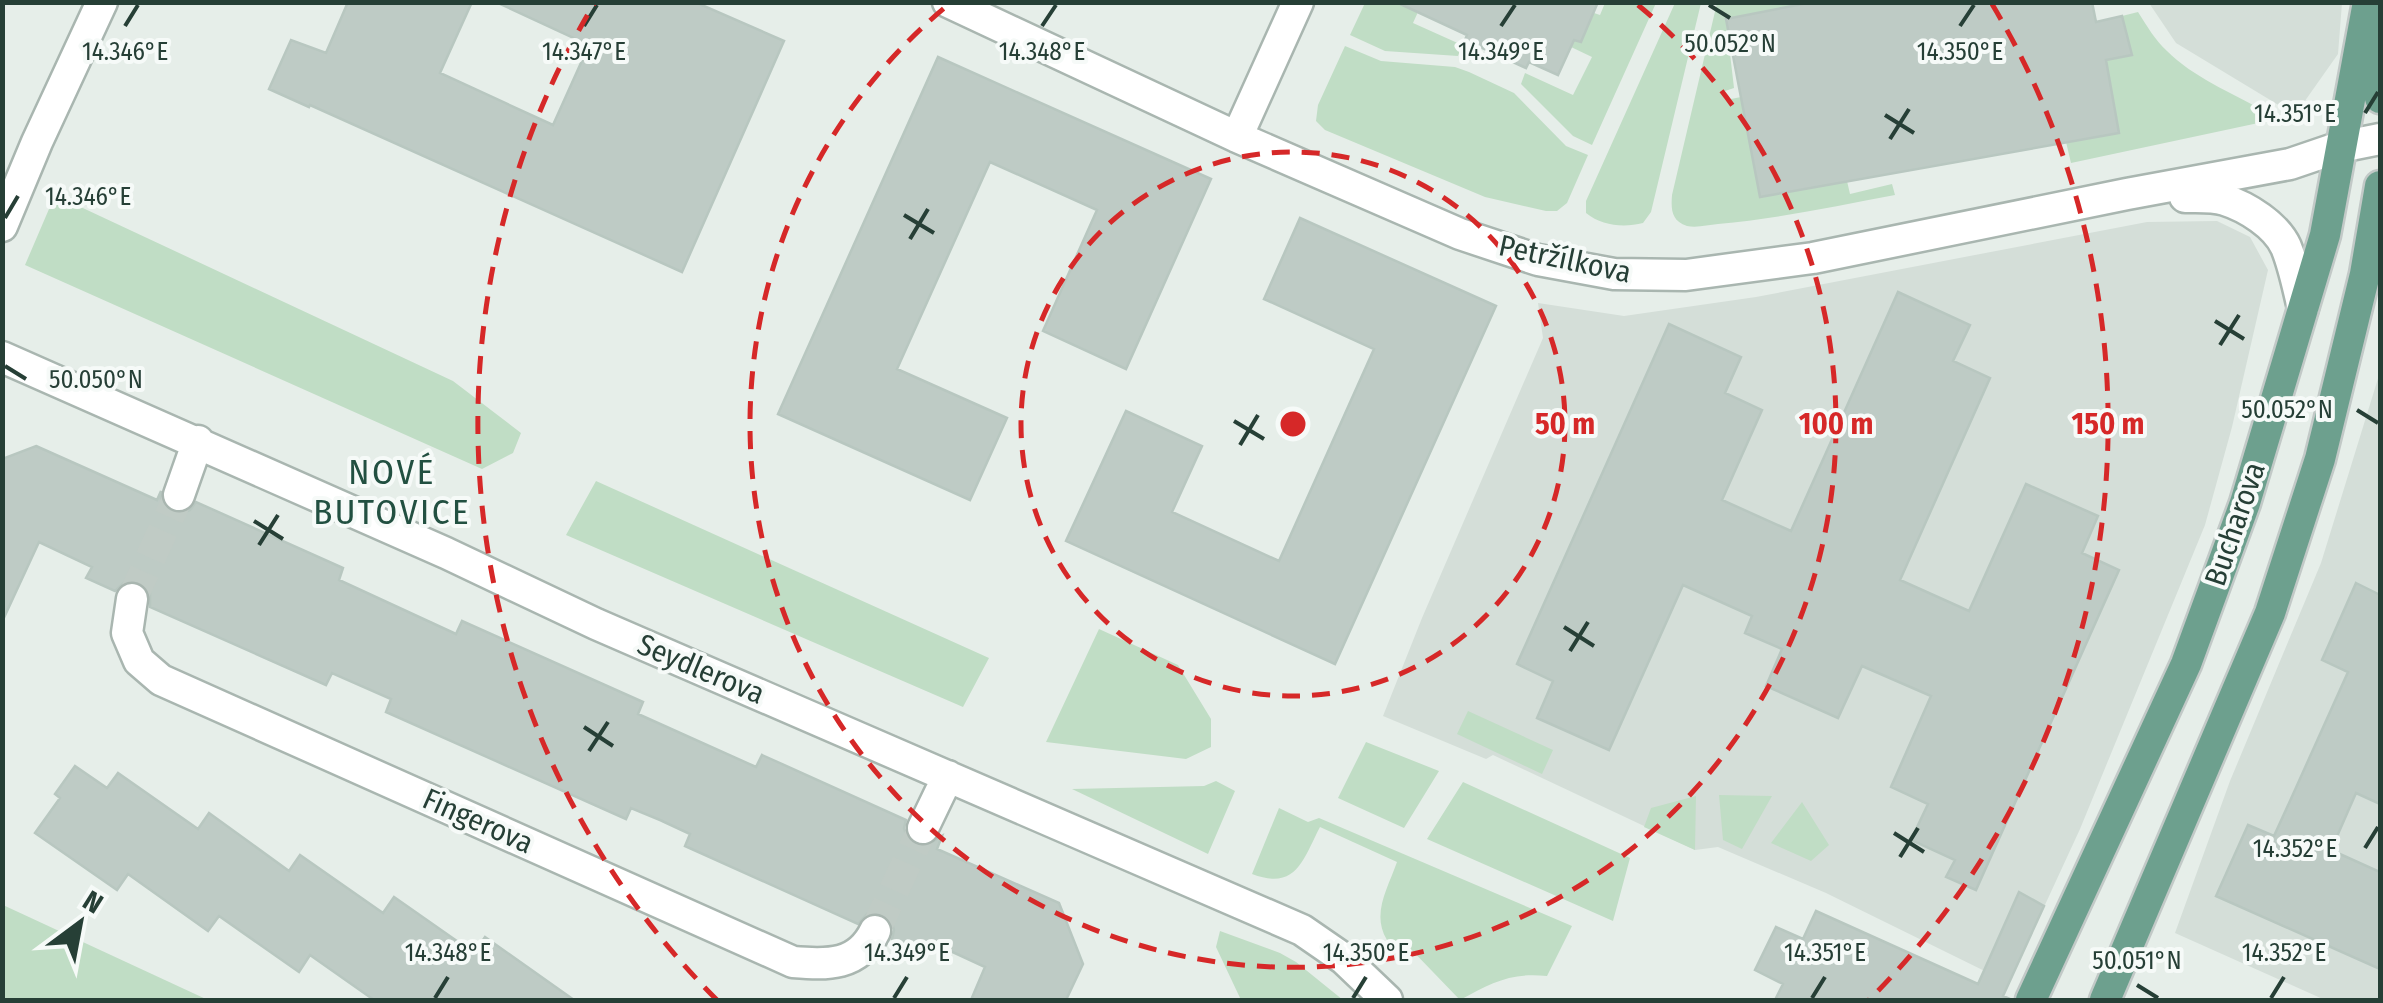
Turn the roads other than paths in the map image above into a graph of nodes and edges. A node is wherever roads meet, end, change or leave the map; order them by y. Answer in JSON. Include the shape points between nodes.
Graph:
{"nodes":[{"id":1,"x":102,"y":2,"type":"edge"},
{"id":2,"x":948,"y":2,"type":"edge"},
{"id":3,"x":1298,"y":2,"type":"edge"},
{"id":4,"x":2367,"y":12,"type":"edge"},
{"id":5,"x":2380,"y":98,"type":"edge"},
{"id":6,"x":1238,"y":137,"type":"junction"},
{"id":7,"x":2380,"y":138,"type":"edge"},
{"id":8,"x":2340,"y":147,"type":"junction"},
{"id":9,"x":2380,"y":186,"type":"edge"},
{"id":10,"x":2128,"y":194,"type":"junction"},
{"id":11,"x":2,"y":226,"type":"edge"},
{"id":12,"x":2303,"y":308,"type":"junction"},
{"id":13,"x":2,"y":356,"type":"edge"},
{"id":14,"x":198,"y":441,"type":"junction"},
{"id":15,"x":179,"y":495,"type":"tunnel mouth"},
{"id":16,"x":132,"y":599,"type":"tunnel mouth"},
{"id":17,"x":948,"y":776,"type":"junction"},
{"id":18,"x":923,"y":828,"type":"tunnel mouth"},
{"id":19,"x":875,"y":932,"type":"tunnel mouth"},
{"id":20,"x":1387,"y":1000,"type":"edge"},
{"id":21,"x":2032,"y":1000,"type":"edge"},
{"id":22,"x":2104,"y":1000,"type":"edge"}],
"edges":[{"from":1,"to":11,"type":"street"},
{"from":2,"to":6,"type":"street","name":"Petržílkova"},
{"from":3,"to":6,"type":"street"},
{"from":4,"to":5,"type":"main road","name":"Bucharova"},
{"from":4,"to":8,"type":"main road","name":"Bucharova"},
{"from":6,"to":10,"type":"street","name":"Petržílkova","via":[[1460,234],[1538,260],[1614,274],[1686,275],[1814,258]]},
{"from":7,"to":8,"type":"street","name":"Petržílkova"},
{"from":8,"to":10,"type":"street","name":"Petržílkova","via":[[2290,164]]},
{"from":8,"to":12,"type":"main road","name":"Bucharova"},
{"from":9,"to":22,"type":"main road","name":"Bucharova","via":[[2320,459],[2270,613]]},
{"from":10,"to":12,"type":"street","via":[[2222,198],[2254,215],[2287,249]]},
{"from":12,"to":21,"type":"main road","name":"Bucharova","via":[[2245,503],[2186,664]]},
{"from":13,"to":14,"type":"street","name":"Seydlerova"},
{"from":14,"to":15,"type":"street"},
{"from":14,"to":17,"type":"street","name":"Seydlerova"},
{"from":16,"to":19,"type":"street","name":"Fingerova","via":[[127,633],[139,661],[161,680],[794,962],[825,964],[855,956]]},
{"from":17,"to":18,"type":"street"},
{"from":17,"to":20,"type":"street","name":"Seydlerova","via":[[1302,930],[1344,958]]}]}
